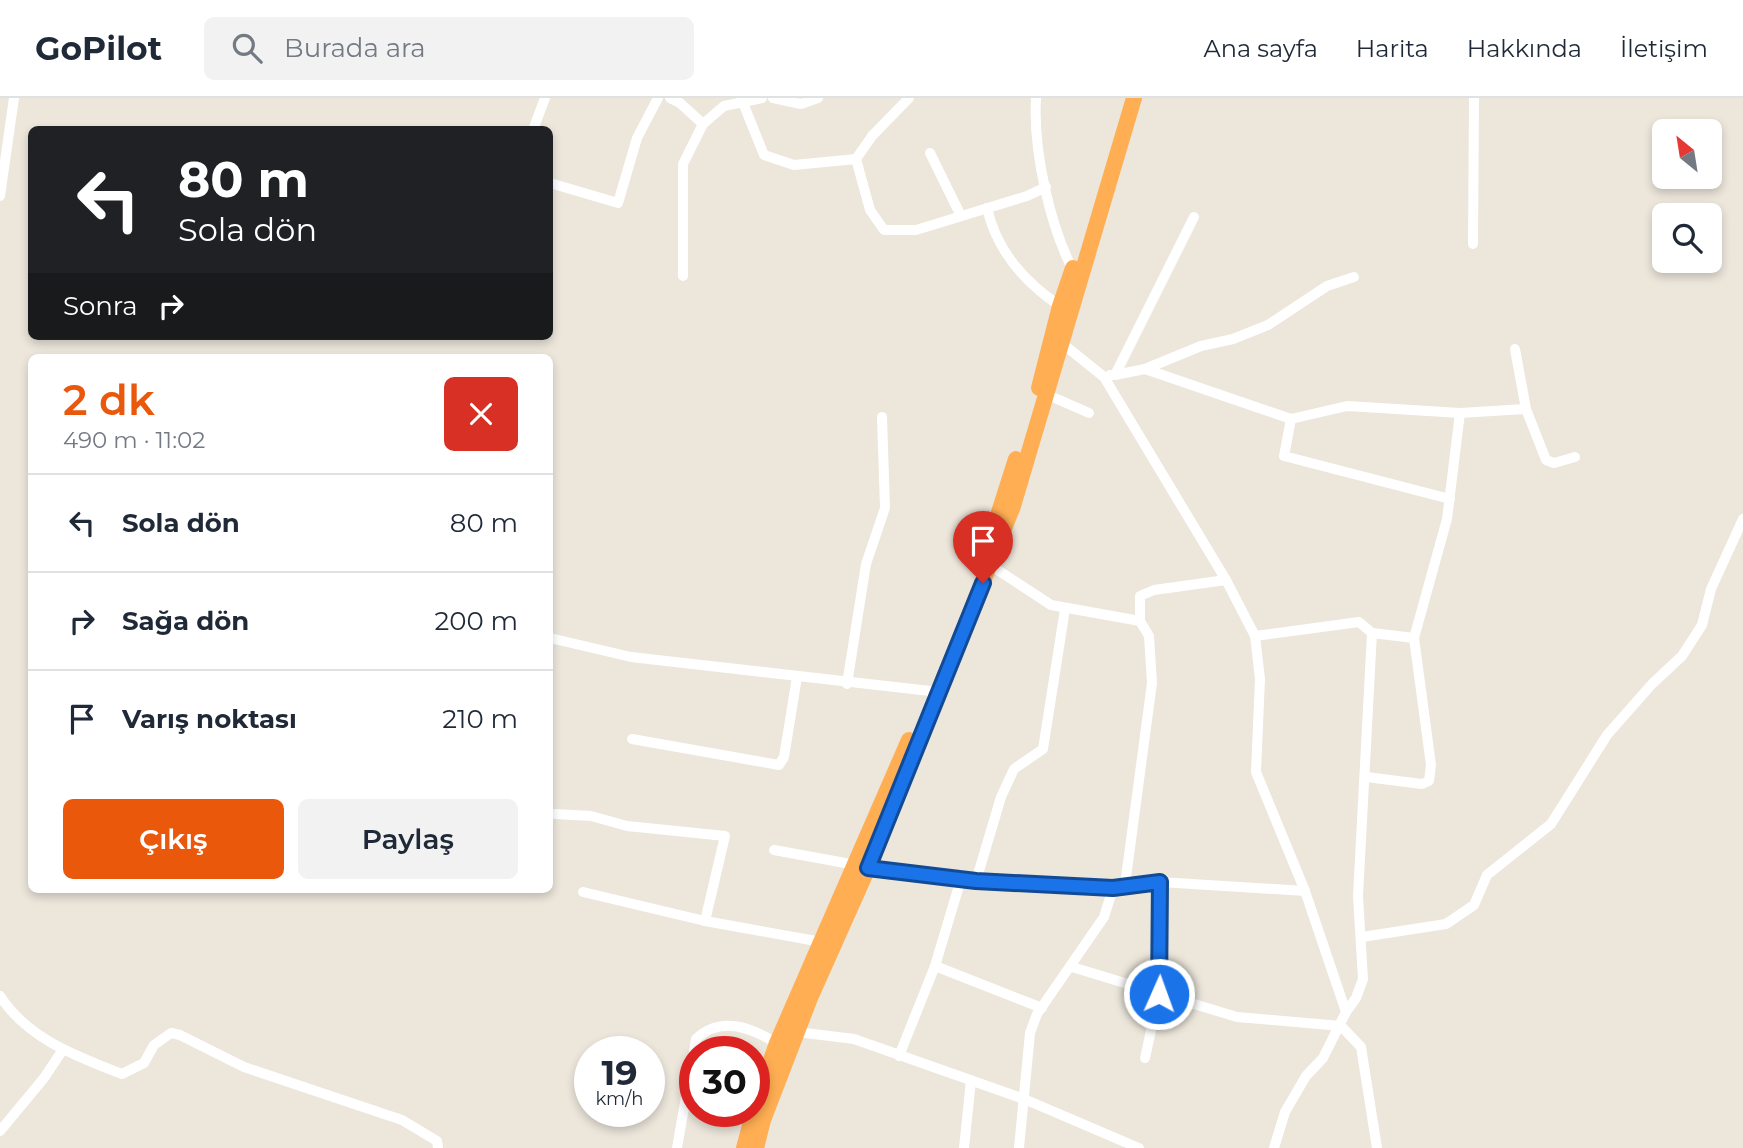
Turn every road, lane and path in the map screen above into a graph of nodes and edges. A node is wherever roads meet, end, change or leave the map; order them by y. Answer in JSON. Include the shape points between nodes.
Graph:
{"nodes":[{"id":1,"x":14,"y":98,"type":"edge"},
{"id":2,"x":545,"y":98,"type":"edge"},
{"id":3,"x":658,"y":98,"type":"edge"},
{"id":4,"x":670,"y":98,"type":"edge"},
{"id":5,"x":762,"y":98,"type":"edge"},
{"id":6,"x":773,"y":98,"type":"edge"},
{"id":7,"x":818,"y":98,"type":"edge"},
{"id":8,"x":909,"y":98,"type":"edge"},
{"id":9,"x":1036,"y":98,"type":"edge"},
{"id":10,"x":1123,"y":98,"type":"edge"},
{"id":11,"x":1135,"y":98,"type":"edge"},
{"id":12,"x":1474,"y":98,"type":"edge"},
{"id":13,"x":743,"y":101,"type":"edge"},
{"id":14,"x":703,"y":124,"type":"junction"},
{"id":15,"x":534,"y":126,"type":"edge"},
{"id":16,"x":930,"y":153,"type":"dead end"},
{"id":17,"x":856,"y":159,"type":"junction"},
{"id":18,"x":553,"y":184,"type":"edge"},
{"id":19,"x":1046,"y":187,"type":"junction"},
{"id":20,"x":0,"y":197,"type":"edge"},
{"id":21,"x":987,"y":208,"type":"junction"},
{"id":22,"x":960,"y":214,"type":"junction"},
{"id":23,"x":1194,"y":217,"type":"dead end"},
{"id":24,"x":1473,"y":244,"type":"dead end"},
{"id":25,"x":683,"y":276,"type":"dead end"},
{"id":26,"x":1076,"y":276,"type":"junction"},
{"id":27,"x":1354,"y":277,"type":"dead end"},
{"id":28,"x":1065,"y":309,"type":"junction"},
{"id":29,"x":1063,"y":344,"type":"junction"},
{"id":30,"x":1515,"y":349,"type":"dead end"},
{"id":31,"x":1145,"y":369,"type":"junction"},
{"id":32,"x":1109,"y":376,"type":"junction"},
{"id":33,"x":1048,"y":395,"type":"junction"},
{"id":34,"x":1526,"y":409,"type":"junction"},
{"id":35,"x":1089,"y":413,"type":"dead end"},
{"id":36,"x":1460,"y":413,"type":"junction"},
{"id":37,"x":882,"y":417,"type":"dead end"},
{"id":38,"x":1291,"y":419,"type":"junction"},
{"id":39,"x":1575,"y":457,"type":"dead end"},
{"id":40,"x":1450,"y":499,"type":"junction"},
{"id":41,"x":1743,"y":519,"type":"edge"},
{"id":42,"x":990,"y":565,"type":"junction"},
{"id":43,"x":1226,"y":580,"type":"junction"},
{"id":44,"x":1065,"y":609,"type":"junction"},
{"id":45,"x":1140,"y":621,"type":"junction"},
{"id":46,"x":1371,"y":633,"type":"junction"},
{"id":47,"x":1255,"y":636,"type":"junction"},
{"id":48,"x":1414,"y":638,"type":"junction"},
{"id":49,"x":553,"y":639,"type":"edge"},
{"id":50,"x":797,"y":677,"type":"junction"},
{"id":51,"x":847,"y":684,"type":"junction"},
{"id":52,"x":933,"y":696,"type":"junction"},
{"id":53,"x":632,"y":739,"type":"dead end"},
{"id":54,"x":1366,"y":776,"type":"junction"},
{"id":55,"x":555,"y":814,"type":"dead end"},
{"id":56,"x":774,"y":850,"type":"dead end"},
{"id":57,"x":862,"y":867,"type":"junction"},
{"id":58,"x":961,"y":879,"type":"junction"},
{"id":59,"x":976,"y":881,"type":"junction"},
{"id":60,"x":1160,"y":882,"type":"junction"},
{"id":61,"x":1125,"y":885,"type":"junction"},
{"id":62,"x":1113,"y":888,"type":"junction"},
{"id":63,"x":1305,"y":891,"type":"junction"},
{"id":64,"x":583,"y":892,"type":"dead end"},
{"id":65,"x":705,"y":921,"type":"junction"},
{"id":66,"x":1362,"y":937,"type":"junction"},
{"id":67,"x":828,"y":943,"type":"junction"},
{"id":68,"x":935,"y":966,"type":"junction"},
{"id":69,"x":1072,"y":967,"type":"junction"},
{"id":70,"x":1159,"y":994,"type":"junction"},
{"id":71,"x":0,"y":996,"type":"edge"},
{"id":72,"x":1042,"y":1008,"type":"junction"},
{"id":73,"x":1346,"y":1013,"type":"junction"},
{"id":74,"x":1341,"y":1026,"type":"junction"},
{"id":75,"x":797,"y":1032,"type":"junction"},
{"id":76,"x":783,"y":1047,"type":"junction"},
{"id":77,"x":62,"y":1051,"type":"junction"},
{"id":78,"x":899,"y":1056,"type":"junction"},
{"id":79,"x":1145,"y":1058,"type":"dead end"},
{"id":80,"x":770,"y":1075,"type":"edge"},
{"id":81,"x":971,"y":1080,"type":"junction"},
{"id":82,"x":1024,"y":1099,"type":"junction"},
{"id":83,"x":750,"y":1127,"type":"edge"},
{"id":84,"x":0,"y":1131,"type":"edge"},
{"id":85,"x":438,"y":1148,"type":"edge"},
{"id":86,"x":677,"y":1148,"type":"edge"},
{"id":87,"x":744,"y":1148,"type":"edge"},
{"id":88,"x":756,"y":1148,"type":"edge"},
{"id":89,"x":964,"y":1148,"type":"edge"},
{"id":90,"x":1019,"y":1148,"type":"edge"},
{"id":91,"x":1139,"y":1148,"type":"edge"},
{"id":92,"x":1274,"y":1148,"type":"edge"},
{"id":93,"x":1377,"y":1148,"type":"edge"}],
"edges":[{"from":1,"to":20,"type":"street"},
{"from":2,"to":15,"type":"street"},
{"from":3,"to":18,"type":"street","via":[[637,138],[618,202]]},
{"from":4,"to":14,"type":"street"},
{"from":5,"to":13,"type":"street"},
{"from":6,"to":7,"type":"street","via":[[801,104]]},
{"from":8,"to":17,"type":"street"},
{"from":9,"to":19,"type":"street"},
{"from":10,"to":26,"type":"highway"},
{"from":11,"to":26,"type":"highway"},
{"from":12,"to":24,"type":"street"},
{"from":13,"to":14,"type":"street","via":[[724,106]]},
{"from":13,"to":17,"type":"street","via":[[764,155],[794,164]]},
{"from":14,"to":25,"type":"street","via":[[683,164]]},
{"from":16,"to":22,"type":"street"},
{"from":17,"to":22,"type":"street","via":[[870,210],[884,230],[916,230]]},
{"from":19,"to":21,"type":"street"},
{"from":19,"to":26,"type":"street","via":[[1061,245]]},
{"from":21,"to":22,"type":"street"},
{"from":21,"to":28,"type":"street","via":[[999,247],[1040,291]]},
{"from":23,"to":32,"type":"street"},
{"from":26,"to":28,"type":"highway"},
{"from":27,"to":31,"type":"street","via":[[1327,286],[1268,325]]},
{"from":28,"to":29,"type":"highway"},
{"from":28,"to":52,"type":"highway"},
{"from":29,"to":32,"type":"street"},
{"from":29,"to":33,"type":"highway"},
{"from":30,"to":34,"type":"street"},
{"from":31,"to":32,"type":"street"},
{"from":31,"to":38,"type":"street"},
{"from":32,"to":43,"type":"street"},
{"from":33,"to":35,"type":"street"},
{"from":33,"to":42,"type":"highway"},
{"from":34,"to":36,"type":"street"},
{"from":34,"to":39,"type":"street","via":[[1546,460],[1554,463]]},
{"from":36,"to":38,"type":"street","via":[[1347,406]]},
{"from":36,"to":40,"type":"street"},
{"from":37,"to":51,"type":"street","via":[[885,508],[866,564]]},
{"from":38,"to":40,"type":"street","via":[[1284,456]]},
{"from":40,"to":48,"type":"street"},
{"from":41,"to":66,"type":"street","via":[[1712,589],[1702,625],[1682,656],[1608,735],[1551,824],[1487,876],[1474,905],[1446,924]]},
{"from":42,"to":44,"type":"street","via":[[1051,605]]},
{"from":42,"to":52,"type":"highway"},
{"from":43,"to":45,"type":"street","via":[[1140,596]]},
{"from":43,"to":47,"type":"street"},
{"from":44,"to":45,"type":"street"},
{"from":44,"to":59,"type":"street","via":[[1043,749],[1014,769]]},
{"from":45,"to":61,"type":"street","via":[[1149,636],[1152,683]]},
{"from":46,"to":47,"type":"street","via":[[1359,622]]},
{"from":46,"to":48,"type":"street"},
{"from":46,"to":54,"type":"street"},
{"from":47,"to":63,"type":"street","via":[[1260,679],[1256,772]]},
{"from":48,"to":54,"type":"street","via":[[1430,781],[1422,784]]},
{"from":49,"to":50,"type":"street","via":[[631,657]]},
{"from":50,"to":51,"type":"street"},
{"from":50,"to":53,"type":"street","via":[[779,765]]},
{"from":51,"to":52,"type":"street"},
{"from":52,"to":57,"type":"highway"},
{"from":54,"to":66,"type":"street","via":[[1358,897]]},
{"from":55,"to":65,"type":"street","via":[[725,836]]},
{"from":56,"to":57,"type":"street"},
{"from":57,"to":58,"type":"street"},
{"from":57,"to":67,"type":"highway"},
{"from":58,"to":59,"type":"street"},
{"from":58,"to":68,"type":"street"},
{"from":59,"to":62,"type":"street"},
{"from":60,"to":61,"type":"street"},
{"from":60,"to":63,"type":"street"},
{"from":60,"to":70,"type":"street"},
{"from":61,"to":62,"type":"street"},
{"from":62,"to":69,"type":"street","via":[[1104,917]]},
{"from":63,"to":73,"type":"street"},
{"from":64,"to":65,"type":"street"},
{"from":65,"to":67,"type":"street"},
{"from":66,"to":73,"type":"street","via":[[1363,979]]},
{"from":67,"to":75,"type":"highway"},
{"from":67,"to":76,"type":"highway"},
{"from":68,"to":72,"type":"street"},
{"from":68,"to":78,"type":"street"},
{"from":69,"to":70,"type":"street"},
{"from":69,"to":72,"type":"street"},
{"from":70,"to":74,"type":"street","via":[[1237,1017]]},
{"from":70,"to":79,"type":"street"},
{"from":71,"to":77,"type":"street","via":[[27,1026]]},
{"from":72,"to":82,"type":"street","via":[[1030,1033]]},
{"from":73,"to":74,"type":"street"},
{"from":74,"to":92,"type":"street","via":[[1285,1112]]},
{"from":74,"to":93,"type":"street","via":[[1362,1047]]},
{"from":75,"to":76,"type":"highway"},
{"from":75,"to":78,"type":"street","via":[[854,1039]]},
{"from":76,"to":80,"type":"highway"},
{"from":76,"to":86,"type":"street","via":[[741,1024],[705,1031],[696,1039]]},
{"from":76,"to":88,"type":"highway"},
{"from":77,"to":84,"type":"street"},
{"from":77,"to":85,"type":"street","via":[[122,1074],[144,1063],[155,1045],[171,1033],[180,1035],[244,1068],[402,1120],[437,1141]]},
{"from":78,"to":81,"type":"street"},
{"from":81,"to":82,"type":"street"},
{"from":81,"to":89,"type":"street"},
{"from":82,"to":90,"type":"street"},
{"from":82,"to":91,"type":"street"},
{"from":83,"to":87,"type":"highway"}]}
